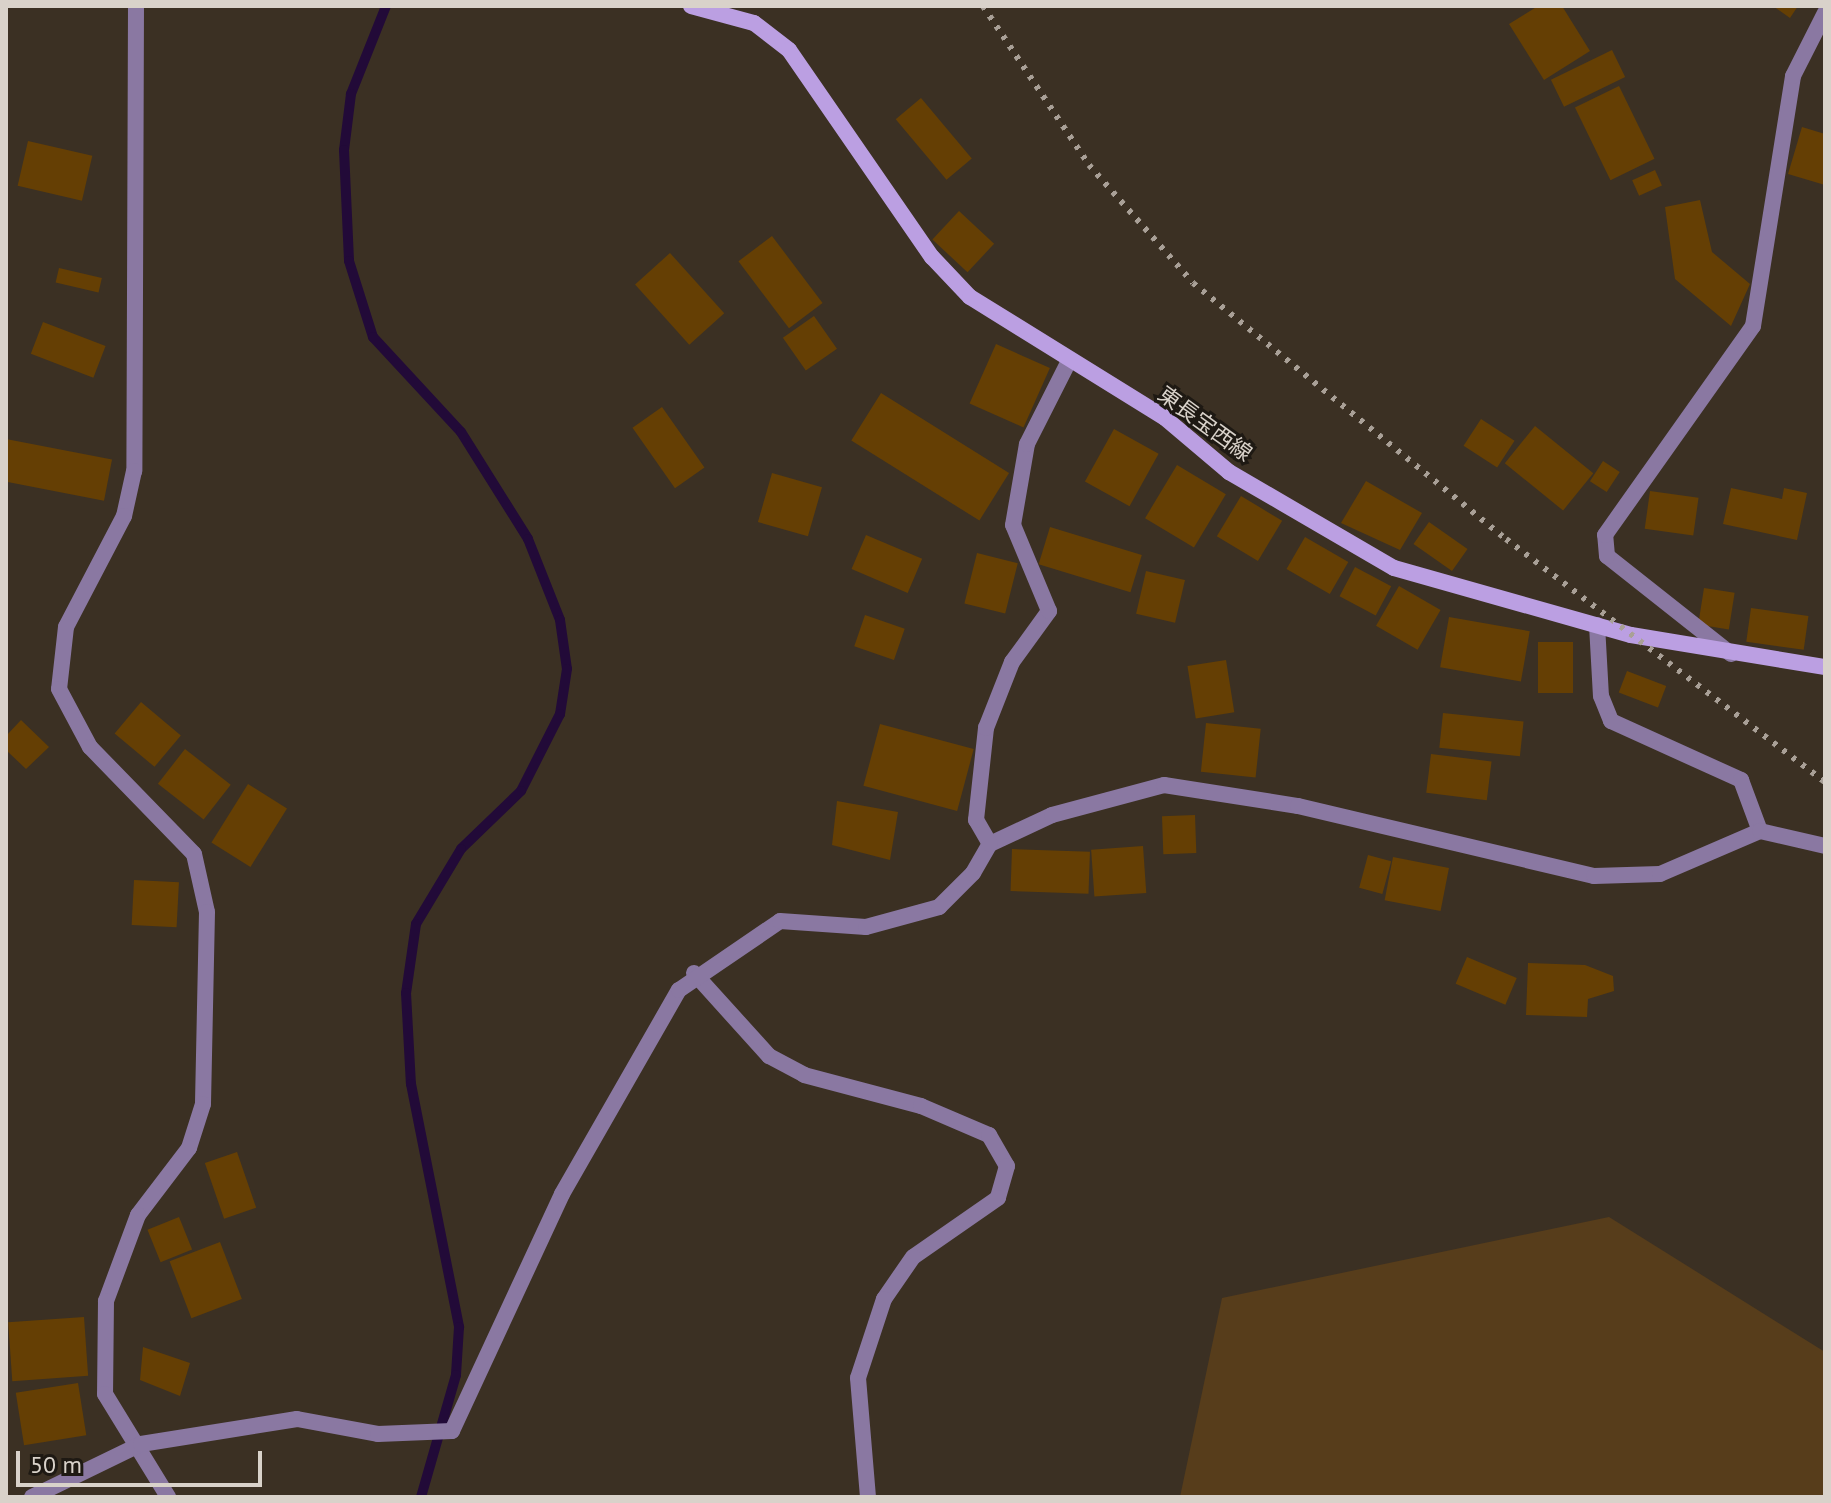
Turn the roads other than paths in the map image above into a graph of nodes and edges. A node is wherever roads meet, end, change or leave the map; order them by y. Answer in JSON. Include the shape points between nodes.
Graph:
{"nodes":[{"id":1,"x":136,"y":6,"type":"edge"},
{"id":2,"x":691,"y":6,"type":"edge"},
{"id":3,"x":1825,"y":13,"type":"edge"},
{"id":4,"x":1068,"y":363,"type":"junction"},
{"id":5,"x":1597,"y":625,"type":"junction"},
{"id":6,"x":1732,"y":655,"type":"junction"},
{"id":7,"x":1825,"y":667,"type":"edge"},
{"id":8,"x":1760,"y":831,"type":"junction"},
{"id":9,"x":990,"y":844,"type":"junction"},
{"id":10,"x":1825,"y":846,"type":"edge"},
{"id":11,"x":694,"y":973,"type":"junction"},
{"id":12,"x":141,"y":1444,"type":"junction"},
{"id":13,"x":32,"y":1497,"type":"edge"},
{"id":14,"x":168,"y":1497,"type":"edge"},
{"id":15,"x":868,"y":1497,"type":"edge"}],
"edges":[{"from":1,"to":12,"type":"street","via":[[134,471],[124,516],[66,627],[59,689],[90,747],[194,854],[207,912],[203,1104],[189,1148],[138,1215],[106,1301],[105,1394]]},
{"from":2,"to":4,"type":"main road","name":"東長宝西線","via":[[754,23],[789,50],[932,257],[970,297]]},
{"from":3,"to":6,"type":"street","via":[[1793,76],[1753,326],[1605,535],[1607,556]]},
{"from":4,"to":5,"type":"main road","name":"東長宝西線","via":[[1165,418],[1229,472],[1394,568]]},
{"from":4,"to":9,"type":"street","via":[[1027,444],[1013,525],[1049,611],[1012,662],[986,728],[976,820]]},
{"from":5,"to":6,"type":"main road","name":"東長宝西線"},
{"from":5,"to":8,"type":"street","via":[[1601,696],[1611,721],[1741,780]]},
{"from":6,"to":7,"type":"main road","name":"東長宝西線"},
{"from":8,"to":9,"type":"street","via":[[1674,870],[1594,876],[1298,806],[1164,785],[1052,815]]},
{"from":8,"to":10,"type":"street"},
{"from":9,"to":11,"type":"street","via":[[939,907],[866,927],[780,921]]},
{"from":11,"to":12,"type":"street","via":[[666,1009],[582,1157],[452,1431],[378,1434],[297,1419]]},
{"from":11,"to":15,"type":"street","via":[[769,1056],[804,1075],[921,1106],[989,1135],[1007,1166],[998,1198],[947,1226],[913,1257],[884,1299],[858,1378]]},
{"from":12,"to":13,"type":"street"},
{"from":12,"to":14,"type":"street"}]}
